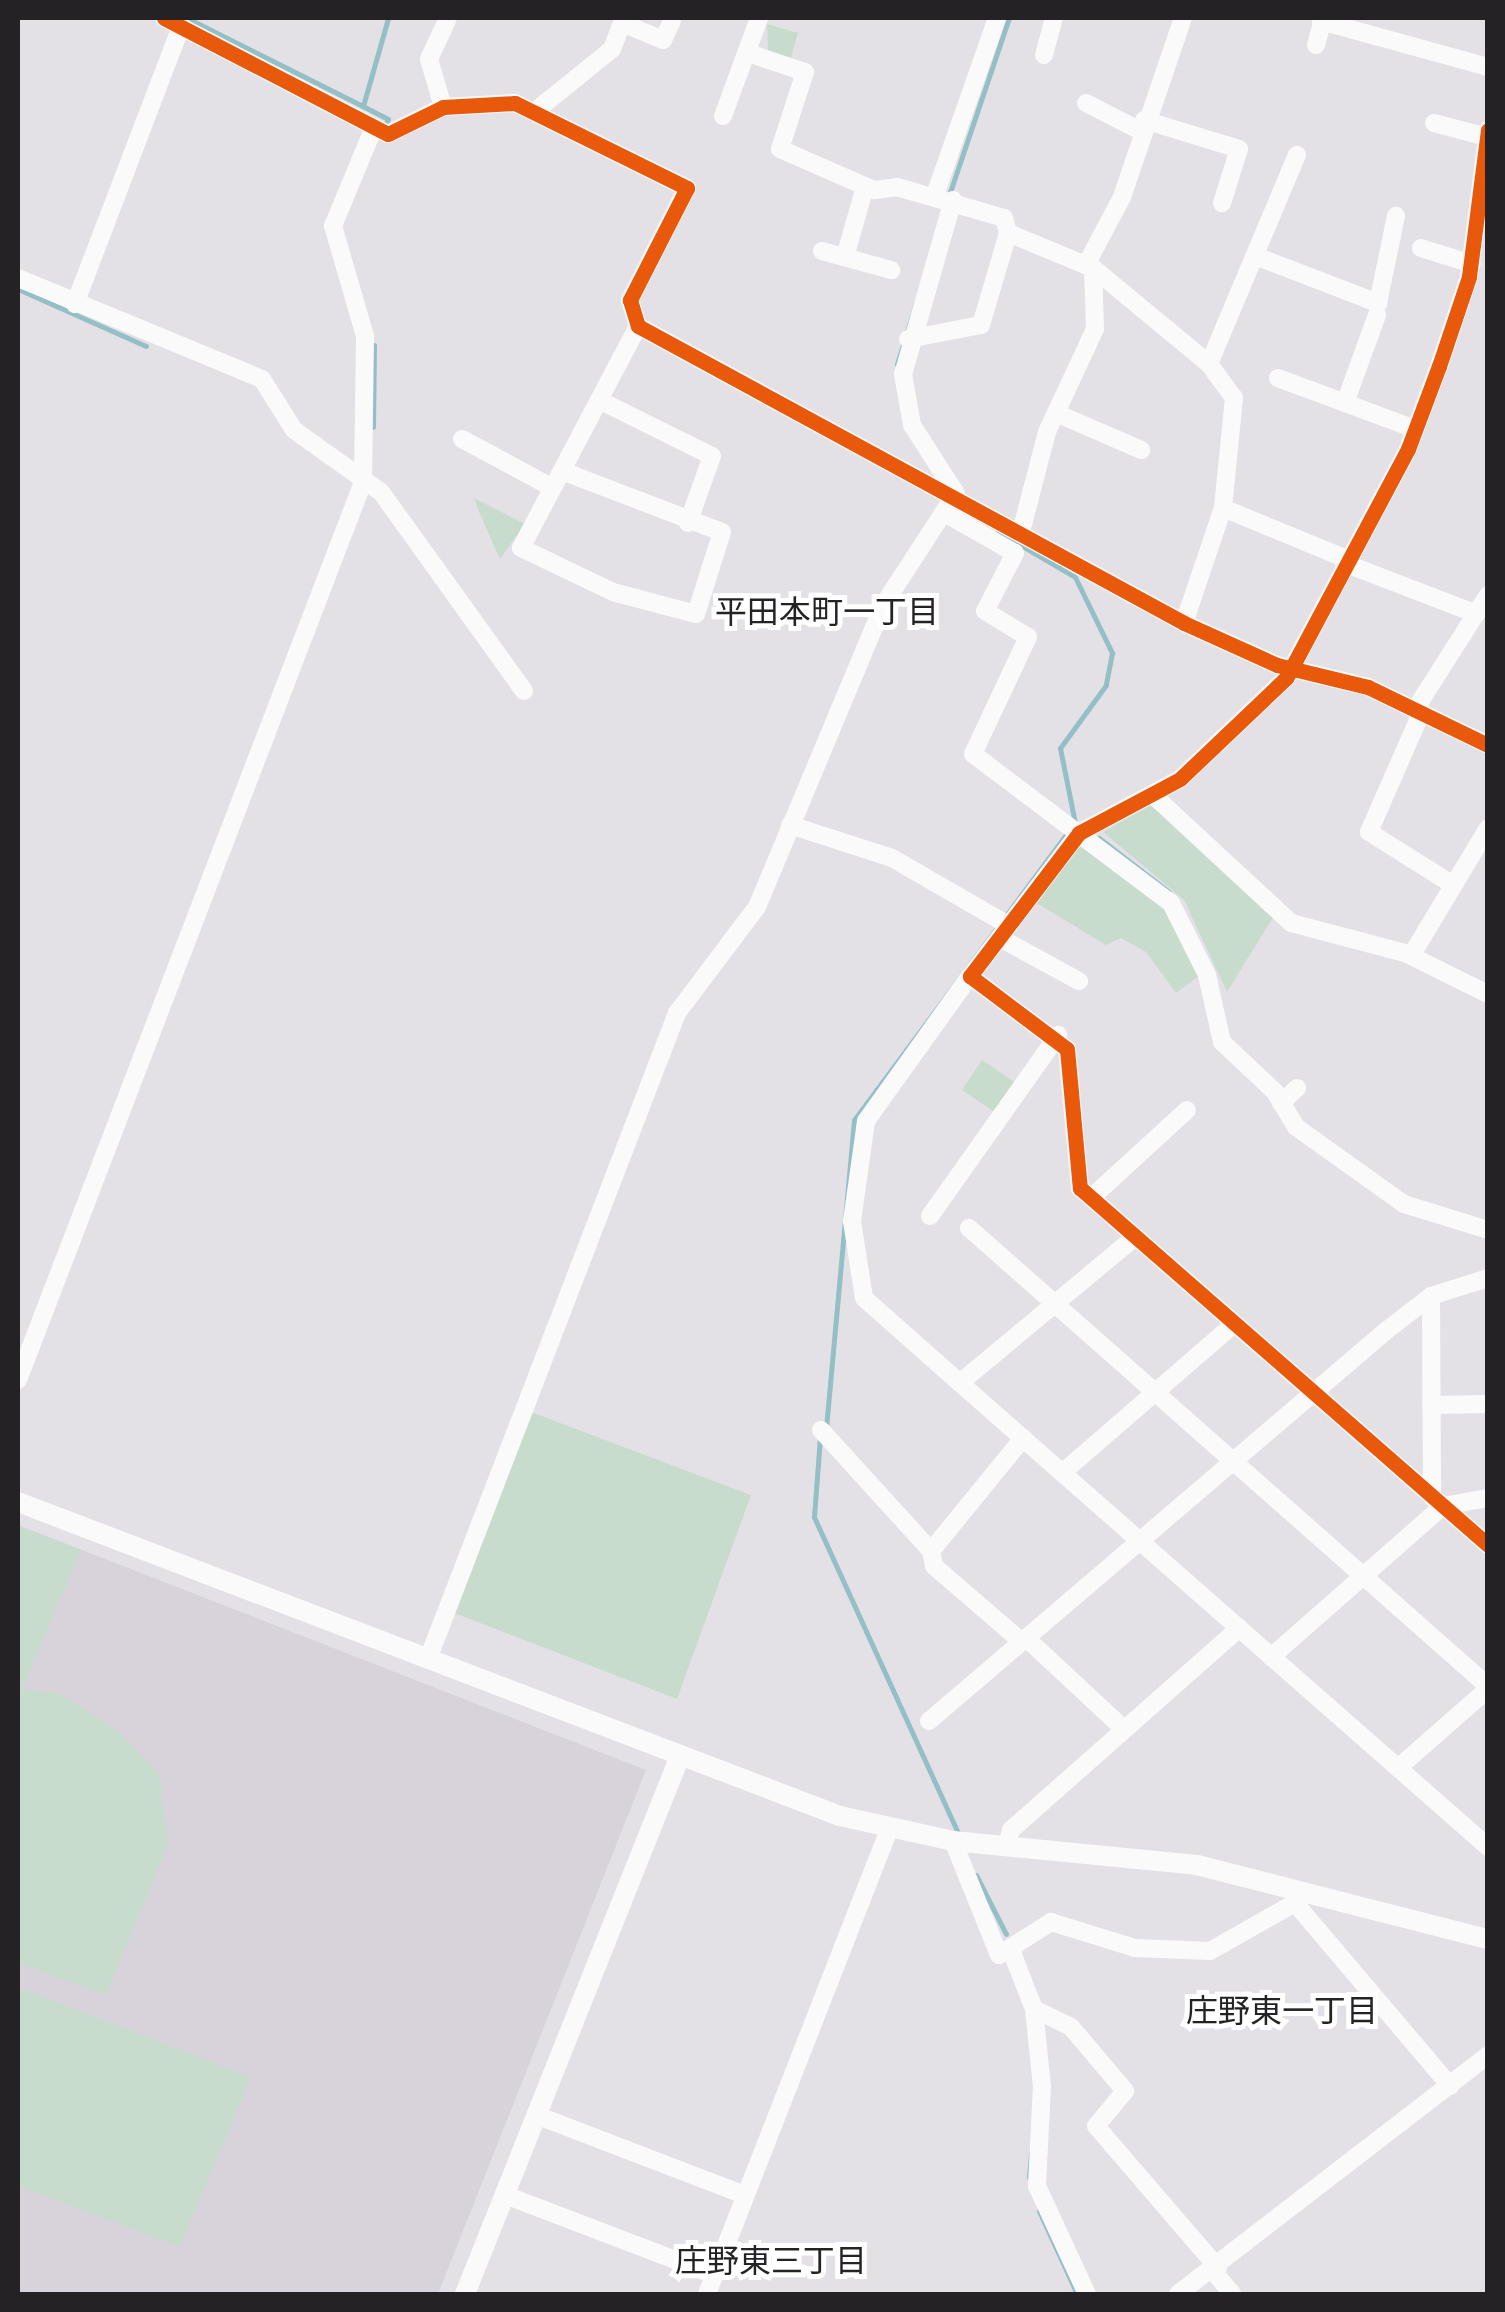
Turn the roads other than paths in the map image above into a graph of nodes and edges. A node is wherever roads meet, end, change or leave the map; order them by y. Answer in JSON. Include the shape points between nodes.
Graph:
{"nodes":[{"id":1,"x":448,"y":18,"type":"edge"},
{"id":2,"x":759,"y":18,"type":"edge"},
{"id":3,"x":997,"y":18,"type":"edge"},
{"id":4,"x":1054,"y":18,"type":"edge"},
{"id":5,"x":1183,"y":18,"type":"edge"},
{"id":6,"x":1322,"y":19,"type":"edge"},
{"id":7,"x":623,"y":20,"type":"edge"},
{"id":8,"x":672,"y":21,"type":"dead end"},
{"id":9,"x":172,"y":22,"type":"edge"},
{"id":10,"x":1316,"y":45,"type":"dead end"},
{"id":11,"x":748,"y":53,"type":"junction"},
{"id":12,"x":1044,"y":54,"type":"dead end"},
{"id":13,"x":1488,"y":67,"type":"edge"},
{"id":14,"x":1086,"y":104,"type":"dead end"},
{"id":15,"x":443,"y":107,"type":"junction"},
{"id":16,"x":539,"y":108,"type":"junction"},
{"id":17,"x":724,"y":116,"type":"dead end"},
{"id":18,"x":1434,"y":123,"type":"dead end"},
{"id":19,"x":1143,"y":126,"type":"junction"},
{"id":20,"x":382,"y":130,"type":"junction"},
{"id":21,"x":1487,"y":133,"type":"edge"},
{"id":22,"x":1297,"y":155,"type":"dead end"},
{"id":23,"x":865,"y":186,"type":"junction"},
{"id":24,"x":944,"y":197,"type":"junction"},
{"id":25,"x":1222,"y":203,"type":"dead end"},
{"id":26,"x":1396,"y":216,"type":"dead end"},
{"id":27,"x":1008,"y":234,"type":"junction"},
{"id":28,"x":1421,"y":248,"type":"dead end"},
{"id":29,"x":822,"y":251,"type":"dead end"},
{"id":30,"x":845,"y":257,"type":"junction"},
{"id":31,"x":1258,"y":257,"type":"junction"},
{"id":32,"x":1090,"y":264,"type":"junction"},
{"id":33,"x":1472,"y":264,"type":"junction"},
{"id":34,"x":891,"y":270,"type":"dead end"},
{"id":35,"x":18,"y":278,"type":"edge"},
{"id":36,"x":75,"y":304,"type":"junction"},
{"id":37,"x":1377,"y":314,"type":"dead end"},
{"id":38,"x":638,"y":326,"type":"junction"},
{"id":39,"x":908,"y":339,"type":"junction"},
{"id":40,"x":1208,"y":364,"type":"junction"},
{"id":41,"x":1278,"y":378,"type":"dead end"},
{"id":42,"x":599,"y":400,"type":"junction"},
{"id":43,"x":1345,"y":403,"type":"junction"},
{"id":44,"x":1056,"y":414,"type":"junction"},
{"id":45,"x":1415,"y":429,"type":"junction"},
{"id":46,"x":462,"y":440,"type":"dead end"},
{"id":47,"x":1141,"y":450,"type":"dead end"},
{"id":48,"x":562,"y":470,"type":"junction"},
{"id":49,"x":363,"y":482,"type":"junction"},
{"id":50,"x":553,"y":488,"type":"junction"},
{"id":51,"x":956,"y":492,"type":"junction"},
{"id":52,"x":1223,"y":508,"type":"junction"},
{"id":53,"x":946,"y":514,"type":"junction"},
{"id":54,"x":688,"y":522,"type":"junction"},
{"id":55,"x":1021,"y":532,"type":"junction"},
{"id":56,"x":1346,"y":561,"type":"junction"},
{"id":57,"x":1488,"y":595,"type":"edge"},
{"id":58,"x":1477,"y":614,"type":"junction"},
{"id":59,"x":1184,"y":624,"type":"junction"},
{"id":60,"x":1291,"y":666,"type":"junction"},
{"id":61,"x":524,"y":692,"type":"dead end"},
{"id":62,"x":1419,"y":710,"type":"junction"},
{"id":63,"x":1488,"y":745,"type":"edge"},
{"id":64,"x":1153,"y":795,"type":"junction"},
{"id":65,"x":790,"y":825,"type":"junction"},
{"id":66,"x":1077,"y":826,"type":"junction"},
{"id":67,"x":1488,"y":828,"type":"edge"},
{"id":68,"x":1450,"y":883,"type":"junction"},
{"id":69,"x":1002,"y":926,"type":"junction"},
{"id":70,"x":1411,"y":956,"type":"junction"},
{"id":71,"x":970,"y":976,"type":"junction"},
{"id":72,"x":1079,"y":981,"type":"dead end"},
{"id":73,"x":1488,"y":994,"type":"edge"},
{"id":74,"x":1058,"y":1036,"type":"junction"},
{"id":75,"x":1297,"y":1088,"type":"dead end"},
{"id":76,"x":1281,"y":1103,"type":"junction"},
{"id":77,"x":1187,"y":1110,"type":"dead end"},
{"id":78,"x":1091,"y":1198,"type":"junction"},
{"id":79,"x":930,"y":1216,"type":"dead end"},
{"id":80,"x":969,"y":1228,"type":"dead end"},
{"id":81,"x":1488,"y":1230,"type":"edge"},
{"id":82,"x":1135,"y":1237,"type":"junction"},
{"id":83,"x":1488,"y":1278,"type":"edge"},
{"id":84,"x":1431,"y":1296,"type":"junction"},
{"id":85,"x":1056,"y":1304,"type":"junction"},
{"id":86,"x":1233,"y":1325,"type":"junction"},
{"id":87,"x":18,"y":1380,"type":"edge"},
{"id":88,"x":960,"y":1383,"type":"junction"},
{"id":89,"x":1311,"y":1391,"type":"junction"},
{"id":90,"x":1154,"y":1392,"type":"junction"},
{"id":91,"x":1488,"y":1404,"type":"edge"},
{"id":92,"x":1431,"y":1405,"type":"junction"},
{"id":93,"x":827,"y":1433,"type":"dead end"},
{"id":94,"x":1023,"y":1438,"type":"junction"},
{"id":95,"x":1232,"y":1458,"type":"junction"},
{"id":96,"x":1062,"y":1473,"type":"junction"},
{"id":97,"x":1488,"y":1498,"type":"edge"},
{"id":98,"x":1437,"y":1501,"type":"junction"},
{"id":99,"x":18,"y":1502,"type":"edge"},
{"id":100,"x":1140,"y":1540,"type":"junction"},
{"id":101,"x":1488,"y":1545,"type":"edge"},
{"id":102,"x":931,"y":1551,"type":"junction"},
{"id":103,"x":1363,"y":1575,"type":"junction"},
{"id":104,"x":1239,"y":1628,"type":"junction"},
{"id":105,"x":1024,"y":1640,"type":"junction"},
{"id":106,"x":1271,"y":1657,"type":"junction"},
{"id":107,"x":428,"y":1659,"type":"junction"},
{"id":108,"x":1488,"y":1688,"type":"edge"},
{"id":109,"x":930,"y":1722,"type":"dead end"},
{"id":110,"x":1123,"y":1728,"type":"junction"},
{"id":111,"x":680,"y":1756,"type":"junction"},
{"id":112,"x":1398,"y":1768,"type":"junction"},
{"id":113,"x":889,"y":1830,"type":"junction"},
{"id":114,"x":953,"y":1841,"type":"junction"},
{"id":115,"x":1006,"y":1845,"type":"junction"},
{"id":116,"x":1488,"y":1847,"type":"edge"},
{"id":117,"x":1297,"y":1896,"type":"junction"},
{"id":118,"x":1488,"y":1940,"type":"edge"},
{"id":119,"x":1005,"y":1953,"type":"junction"},
{"id":120,"x":1034,"y":2010,"type":"junction"},
{"id":121,"x":1488,"y":2055,"type":"edge"},
{"id":122,"x":1450,"y":2086,"type":"junction"},
{"id":123,"x":536,"y":2115,"type":"junction"},
{"id":124,"x":504,"y":2195,"type":"junction"},
{"id":125,"x":744,"y":2195,"type":"junction"},
{"id":126,"x":1216,"y":2270,"type":"junction"},
{"id":127,"x":714,"y":2275,"type":"junction"},
{"id":128,"x":466,"y":2294,"type":"edge"},
{"id":129,"x":706,"y":2294,"type":"edge"},
{"id":130,"x":1087,"y":2294,"type":"edge"},
{"id":131,"x":1178,"y":2294,"type":"edge"},
{"id":132,"x":1232,"y":2294,"type":"edge"}],
"edges":[{"from":1,"to":15,"type":"street","via":[[429,59]]},
{"from":2,"to":11,"type":"street"},
{"from":3,"to":24,"type":"street"},
{"from":4,"to":12,"type":"street"},
{"from":5,"to":19,"type":"street"},
{"from":6,"to":10,"type":"street"},
{"from":6,"to":13,"type":"street"},
{"from":7,"to":8,"type":"street","via":[[663,40]]},
{"from":7,"to":16,"type":"street","via":[[597,64]]},
{"from":9,"to":20,"type":"street"},
{"from":9,"to":36,"type":"street"},
{"from":11,"to":17,"type":"street"},
{"from":11,"to":23,"type":"street","via":[[805,72],[780,149]]},
{"from":14,"to":19,"type":"street"},
{"from":15,"to":16,"type":"street"},
{"from":15,"to":20,"type":"street"},
{"from":16,"to":38,"type":"street","via":[[687,188],[630,300]]},
{"from":18,"to":21,"type":"street"},
{"from":19,"to":25,"type":"street","via":[[1239,149]]},
{"from":19,"to":32,"type":"street","via":[[1122,197]]},
{"from":20,"to":49,"type":"street","via":[[333,226],[365,336]]},
{"from":21,"to":33,"type":"street"},
{"from":22,"to":31,"type":"street"},
{"from":23,"to":24,"type":"street"},
{"from":23,"to":30,"type":"street"},
{"from":24,"to":27,"type":"street","via":[[1004,218]]},
{"from":24,"to":39,"type":"street","via":[[934,285]]},
{"from":26,"to":31,"type":"street","via":[[1378,303]]},
{"from":27,"to":32,"type":"street"},
{"from":27,"to":39,"type":"street","via":[[981,325]]},
{"from":28,"to":33,"type":"street"},
{"from":29,"to":30,"type":"street"},
{"from":30,"to":34,"type":"street"},
{"from":31,"to":40,"type":"street"},
{"from":32,"to":40,"type":"street"},
{"from":32,"to":44,"type":"street","via":[[1095,328]]},
{"from":33,"to":45,"type":"street"},
{"from":35,"to":36,"type":"street"},
{"from":36,"to":49,"type":"street","via":[[254,374],[294,430]]},
{"from":37,"to":43,"type":"street"},
{"from":38,"to":42,"type":"street"},
{"from":38,"to":51,"type":"street"},
{"from":39,"to":51,"type":"street","via":[[912,425]]},
{"from":40,"to":52,"type":"street","via":[[1234,398]]},
{"from":41,"to":43,"type":"street"},
{"from":42,"to":48,"type":"street"},
{"from":42,"to":54,"type":"street","via":[[712,456]]},
{"from":43,"to":45,"type":"street"},
{"from":44,"to":47,"type":"street"},
{"from":44,"to":55,"type":"street"},
{"from":45,"to":56,"type":"street"},
{"from":46,"to":50,"type":"street"},
{"from":48,"to":50,"type":"street"},
{"from":48,"to":54,"type":"street"},
{"from":49,"to":61,"type":"street","via":[[381,492]]},
{"from":49,"to":87,"type":"street"},
{"from":50,"to":54,"type":"street","via":[[521,548],[613,592],[696,614],[722,532]]},
{"from":51,"to":53,"type":"street"},
{"from":51,"to":55,"type":"street"},
{"from":52,"to":56,"type":"street"},
{"from":52,"to":59,"type":"street"},
{"from":53,"to":65,"type":"street","via":[[884,604]]},
{"from":53,"to":66,"type":"street","via":[[1015,553],[985,611],[1028,637],[973,754]]},
{"from":55,"to":59,"type":"street"},
{"from":56,"to":58,"type":"street"},
{"from":56,"to":60,"type":"street"},
{"from":57,"to":58,"type":"street"},
{"from":58,"to":62,"type":"street"},
{"from":59,"to":60,"type":"street"},
{"from":60,"to":62,"type":"street"},
{"from":60,"to":64,"type":"street","via":[[1201,762]]},
{"from":62,"to":63,"type":"street"},
{"from":62,"to":68,"type":"street","via":[[1369,832]]},
{"from":64,"to":66,"type":"street"},
{"from":64,"to":70,"type":"street","via":[[1291,922]]},
{"from":65,"to":69,"type":"street","via":[[892,858]]},
{"from":65,"to":107,"type":"street","via":[[757,907],[669,1032]]},
{"from":66,"to":69,"type":"street"},
{"from":66,"to":76,"type":"street","via":[[1171,903],[1208,974],[1222,1042]]},
{"from":67,"to":68,"type":"street"},
{"from":68,"to":70,"type":"street"},
{"from":69,"to":71,"type":"street"},
{"from":69,"to":72,"type":"street"},
{"from":70,"to":73,"type":"street"},
{"from":71,"to":74,"type":"street"},
{"from":71,"to":88,"type":"street","via":[[866,1121],[852,1221],[864,1298]]},
{"from":74,"to":78,"type":"street","via":[[1067,1049],[1080,1188]]},
{"from":74,"to":79,"type":"street"},
{"from":75,"to":76,"type":"street"},
{"from":76,"to":81,"type":"street","via":[[1296,1128],[1404,1204]]},
{"from":77,"to":78,"type":"street"},
{"from":78,"to":82,"type":"street"},
{"from":80,"to":85,"type":"street"},
{"from":82,"to":85,"type":"street"},
{"from":82,"to":86,"type":"street"},
{"from":83,"to":84,"type":"street"},
{"from":84,"to":89,"type":"street"},
{"from":84,"to":92,"type":"street"},
{"from":85,"to":88,"type":"street"},
{"from":85,"to":90,"type":"street"},
{"from":86,"to":89,"type":"street"},
{"from":86,"to":90,"type":"street"},
{"from":88,"to":94,"type":"street"},
{"from":89,"to":95,"type":"street"},
{"from":89,"to":98,"type":"street"},
{"from":90,"to":95,"type":"street"},
{"from":90,"to":96,"type":"street"},
{"from":91,"to":92,"type":"street"},
{"from":92,"to":98,"type":"street"},
{"from":93,"to":102,"type":"street","via":[[852,1474]]},
{"from":94,"to":96,"type":"street"},
{"from":94,"to":102,"type":"street"},
{"from":95,"to":100,"type":"street"},
{"from":95,"to":103,"type":"street"},
{"from":96,"to":100,"type":"street"},
{"from":97,"to":98,"type":"street"},
{"from":98,"to":101,"type":"street"},
{"from":98,"to":103,"type":"street"},
{"from":99,"to":107,"type":"street"},
{"from":100,"to":104,"type":"street"},
{"from":100,"to":105,"type":"street"},
{"from":102,"to":105,"type":"street","via":[[934,1566]]},
{"from":103,"to":106,"type":"street"},
{"from":103,"to":108,"type":"street"},
{"from":104,"to":106,"type":"street"},
{"from":104,"to":110,"type":"street"},
{"from":105,"to":109,"type":"street"},
{"from":105,"to":110,"type":"street"},
{"from":106,"to":112,"type":"street"},
{"from":107,"to":111,"type":"street"},
{"from":108,"to":112,"type":"street"},
{"from":110,"to":115,"type":"street","via":[[1011,1830]]},
{"from":111,"to":113,"type":"street"},
{"from":111,"to":123,"type":"street"},
{"from":112,"to":116,"type":"street"},
{"from":113,"to":114,"type":"street"},
{"from":113,"to":125,"type":"street"},
{"from":114,"to":115,"type":"street"},
{"from":114,"to":119,"type":"street"},
{"from":115,"to":117,"type":"street","via":[[1159,1859]]},
{"from":117,"to":118,"type":"street"},
{"from":117,"to":119,"type":"street","via":[[1210,1951],[1135,1948],[1051,1922]]},
{"from":117,"to":122,"type":"street"},
{"from":119,"to":120,"type":"street"},
{"from":120,"to":126,"type":"street","via":[[1071,2027],[1125,2090],[1096,2126]]},
{"from":120,"to":130,"type":"street","via":[[1043,2113],[1037,2186]]},
{"from":121,"to":122,"type":"street"},
{"from":122,"to":126,"type":"street"},
{"from":123,"to":124,"type":"street"},
{"from":123,"to":125,"type":"street"},
{"from":124,"to":127,"type":"street"},
{"from":124,"to":128,"type":"street"},
{"from":125,"to":127,"type":"street"},
{"from":126,"to":131,"type":"street"},
{"from":126,"to":132,"type":"street"},
{"from":127,"to":129,"type":"street"}]}
